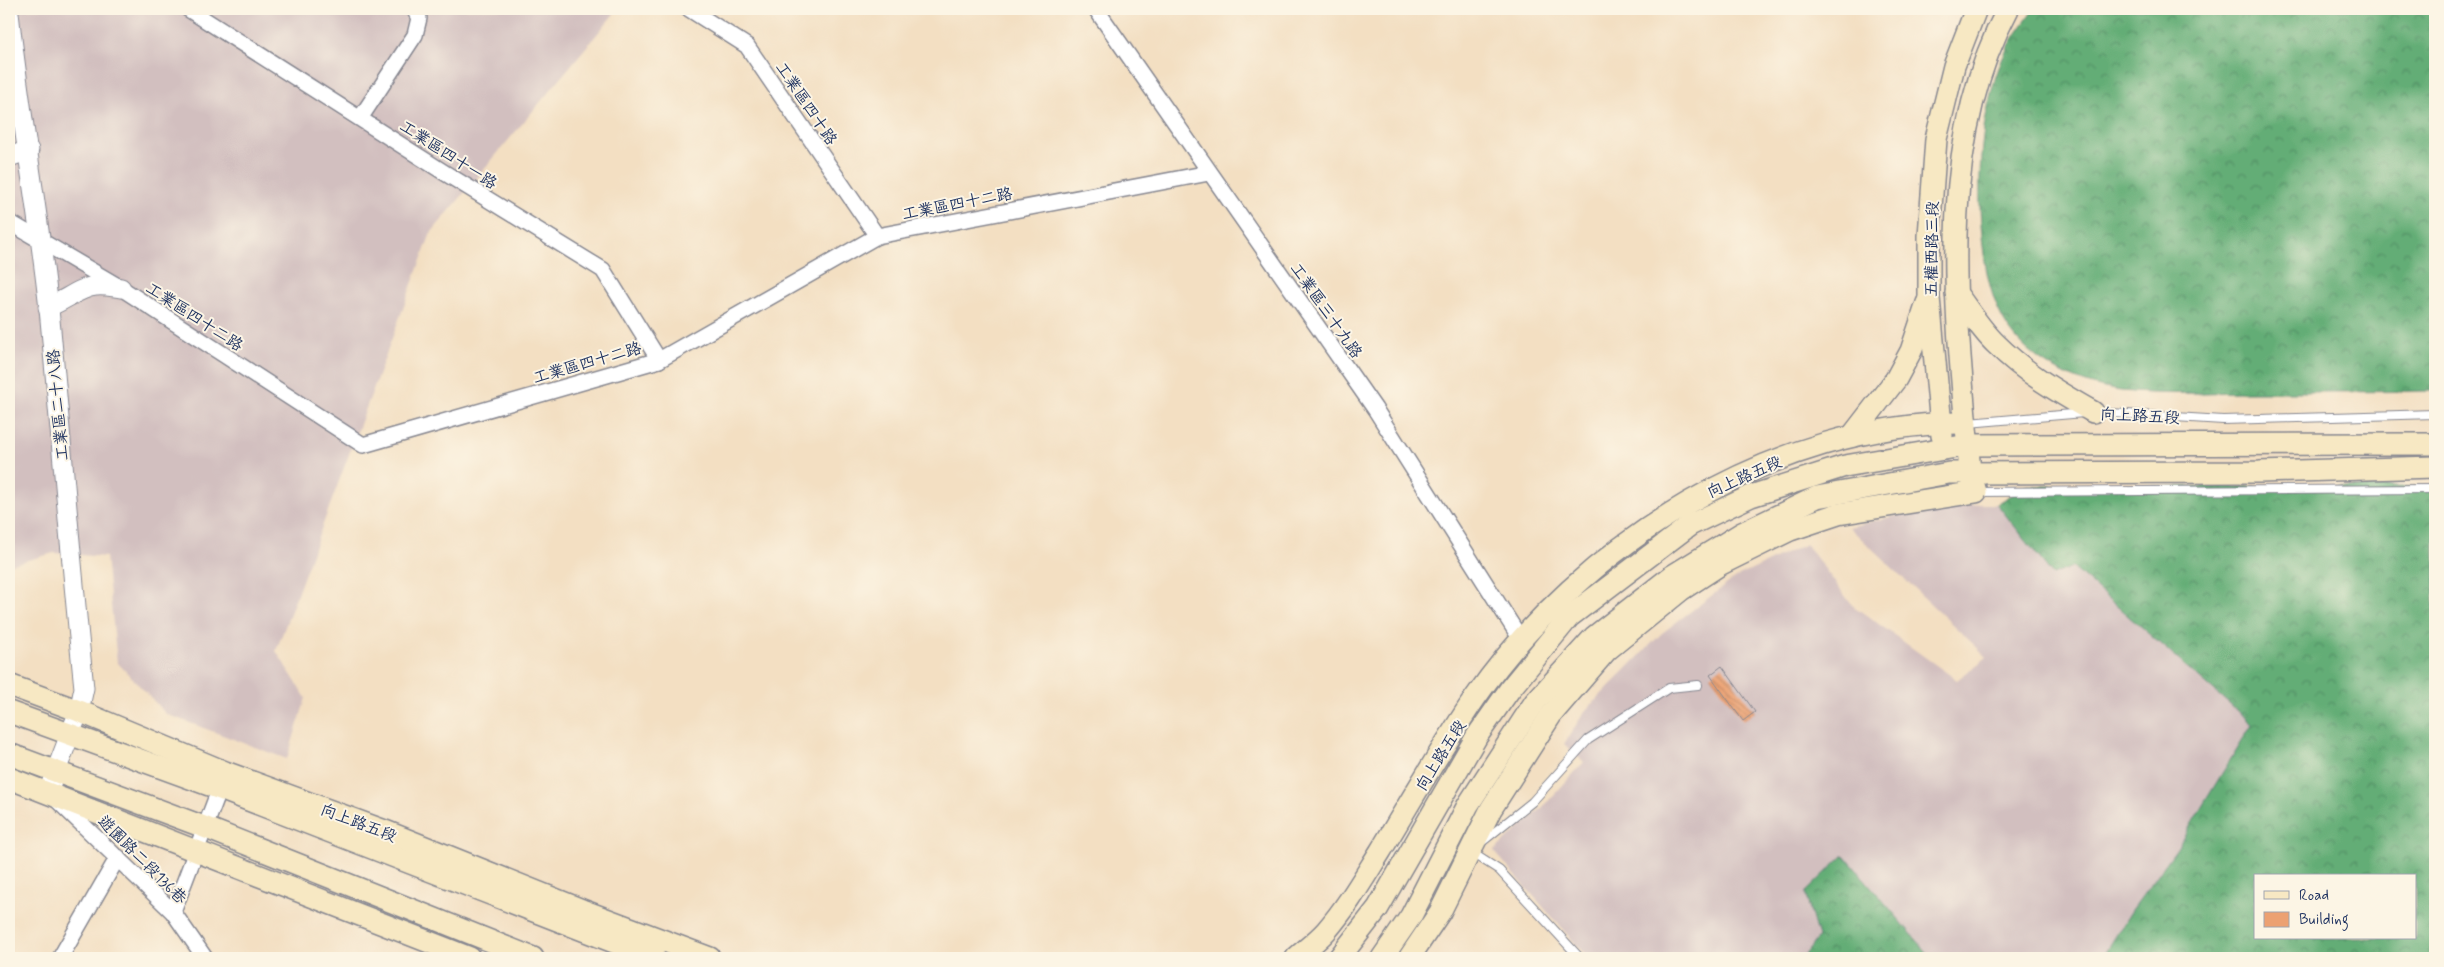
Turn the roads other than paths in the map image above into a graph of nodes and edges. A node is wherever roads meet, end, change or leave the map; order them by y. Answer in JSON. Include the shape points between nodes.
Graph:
{"nodes":[{"id":1,"x":188,"y":9,"type":"edge"},
{"id":2,"x":414,"y":9,"type":"edge"},
{"id":3,"x":689,"y":9,"type":"edge"},
{"id":4,"x":1096,"y":9,"type":"edge"},
{"id":5,"x":1976,"y":9,"type":"edge"},
{"id":6,"x":2008,"y":9,"type":"edge"},
{"id":7,"x":9,"y":13,"type":"edge"},
{"id":8,"x":361,"y":118,"type":"junction"},
{"id":9,"x":30,"y":150,"type":"junction"},
{"id":10,"x":9,"y":157,"type":"edge"},
{"id":11,"x":1209,"y":173,"type":"junction"},
{"id":12,"x":9,"y":222,"type":"edge"},
{"id":13,"x":877,"y":236,"type":"junction"},
{"id":14,"x":40,"y":239,"type":"junction"},
{"id":15,"x":121,"y":288,"type":"junction"},
{"id":16,"x":1956,"y":293,"type":"junction"},
{"id":17,"x":1929,"y":298,"type":"junction"},
{"id":18,"x":48,"y":307,"type":"junction"},
{"id":19,"x":659,"y":360,"type":"junction"},
{"id":20,"x":2093,"y":412,"type":"junction"},
{"id":21,"x":2435,"y":414,"type":"edge"},
{"id":22,"x":1941,"y":423,"type":"junction"},
{"id":23,"x":1966,"y":423,"type":"junction"},
{"id":24,"x":1852,"y":436,"type":"junction"},
{"id":25,"x":2435,"y":444,"type":"edge"},
{"id":26,"x":1968,"y":445,"type":"junction"},
{"id":27,"x":1944,"y":451,"type":"junction"},
{"id":28,"x":2435,"y":467,"type":"edge"},
{"id":29,"x":1960,"y":472,"type":"junction"},
{"id":30,"x":2435,"y":489,"type":"edge"},
{"id":31,"x":1976,"y":492,"type":"junction"},
{"id":32,"x":1952,"y":494,"type":"junction"},
{"id":33,"x":1520,"y":638,"type":"junction"},
{"id":34,"x":9,"y":685,"type":"edge"},
{"id":35,"x":1698,"y":685,"type":"dead end"},
{"id":36,"x":80,"y":711,"type":"junction"},
{"id":37,"x":9,"y":712,"type":"edge"},
{"id":38,"x":71,"y":734,"type":"junction"},
{"id":39,"x":9,"y":754,"type":"edge"},
{"id":40,"x":56,"y":771,"type":"junction"},
{"id":41,"x":9,"y":778,"type":"edge"},
{"id":42,"x":222,"y":780,"type":"junction"},
{"id":43,"x":48,"y":792,"type":"junction"},
{"id":44,"x":204,"y":827,"type":"junction"},
{"id":45,"x":195,"y":851,"type":"junction"},
{"id":46,"x":1470,"y":852,"type":"junction"},
{"id":47,"x":118,"y":857,"type":"junction"},
{"id":48,"x":174,"y":912,"type":"junction"},
{"id":49,"x":60,"y":958,"type":"edge"},
{"id":50,"x":205,"y":958,"type":"edge"},
{"id":51,"x":470,"y":958,"type":"edge"},
{"id":52,"x":533,"y":958,"type":"edge"},
{"id":53,"x":655,"y":958,"type":"edge"},
{"id":54,"x":710,"y":958,"type":"edge"},
{"id":55,"x":1296,"y":958,"type":"edge"},
{"id":56,"x":1339,"y":958,"type":"edge"},
{"id":57,"x":1382,"y":958,"type":"edge"},
{"id":58,"x":1409,"y":958,"type":"edge"},
{"id":59,"x":1580,"y":958,"type":"edge"}],
"edges":[{"from":1,"to":8,"type":"street","name":"工業區四十一路"},
{"from":2,"to":8,"type":"street","via":[[419,18],[415,34]]},
{"from":3,"to":13,"type":"street","name":"工業區四十路","via":[[747,46]]},
{"from":4,"to":11,"type":"street","name":"工業區三十九路"},
{"from":5,"to":17,"type":"main road","name":"五權西路三段","via":[[1954,66],[1936,139],[1929,236]]},
{"from":6,"to":16,"type":"main road","name":"五權西路三段","via":[[1981,76],[1965,139],[1957,215]]},
{"from":7,"to":9,"type":"street","name":"工業區二十八路"},
{"from":8,"to":19,"type":"street","name":"工業區四十一路","via":[[603,270]]},
{"from":9,"to":10,"type":"street"},
{"from":9,"to":14,"type":"street","name":"工業區二十八路"},
{"from":11,"to":13,"type":"street","name":"工業區四十二路"},
{"from":11,"to":33,"type":"street","name":"工業區三十九路","via":[[1375,409]]},
{"from":12,"to":14,"type":"street","name":"工業區四十二路"},
{"from":13,"to":19,"type":"street","name":"工業區四十二路"},
{"from":14,"to":15,"type":"street","name":"工業區四十二路"},
{"from":14,"to":18,"type":"street","name":"工業區二十八路"},
{"from":15,"to":18,"type":"street","via":[[97,285]]},
{"from":15,"to":19,"type":"street","name":"工業區四十二路","via":[[363,446]]},
{"from":16,"to":20,"type":"main road","via":[[1995,343],[2016,363],[2044,384]]},
{"from":16,"to":23,"type":"main road","name":"五權西路三段"},
{"from":17,"to":22,"type":"main road","name":"五權西路三段"},
{"from":17,"to":24,"type":"main road","via":[[1911,351],[1896,379]]},
{"from":18,"to":36,"type":"street","name":"工業區二十八路","via":[[84,688]]},
{"from":20,"to":21,"type":"lane","name":"向上路五段","via":[[2224,420]]},
{"from":20,"to":23,"type":"lane","name":"向上路五段"},
{"from":22,"to":23,"type":"main road","name":"向上路五段"},
{"from":22,"to":24,"type":"main road","name":"向上路五段"},
{"from":22,"to":27,"type":"main road","name":"五權西路三段"},
{"from":23,"to":26,"type":"main road","name":"五權西路三段"},
{"from":24,"to":33,"type":"main road","name":"向上路五段","via":[[1756,467],[1676,508],[1635,536]]},
{"from":25,"to":26,"type":"main road","name":"向上路五段"},
{"from":26,"to":27,"type":"main road","name":"向上路五段"},
{"from":26,"to":29,"type":"main road","name":"五權西路三段"},
{"from":27,"to":29,"type":"main road","name":"五權西路三段"},
{"from":27,"to":56,"type":"main road","name":"向上路五段","via":[[1844,466],[1751,496],[1690,525],[1569,617],[1510,689],[1477,736],[1378,908]]},
{"from":28,"to":29,"type":"main road","via":[[2259,472]]},
{"from":29,"to":31,"type":"main road","name":"五權西路三段"},
{"from":29,"to":32,"type":"main road","name":"五權西路三段"},
{"from":29,"to":57,"type":"main road","via":[[1817,497],[1742,533],[1672,576],[1594,637],[1535,702],[1468,805],[1412,916]]},
{"from":30,"to":31,"type":"lane"},
{"from":31,"to":32,"type":"main road"},
{"from":32,"to":46,"type":"main road","via":[[1838,514],[1790,530],[1721,564],[1681,590],[1607,650],[1551,715],[1491,809]]},
{"from":33,"to":55,"type":"main road","name":"向上路五段","via":[[1475,699],[1356,891],[1326,931]]},
{"from":34,"to":36,"type":"main road","name":"向上路五段"},
{"from":35,"to":46,"type":"lane","via":[[1669,688],[1588,740],[1532,802]]},
{"from":36,"to":38,"type":"street","name":"工業區二十八路"},
{"from":36,"to":42,"type":"main road","name":"向上路五段"},
{"from":37,"to":38,"type":"main road","name":"向上路五段"},
{"from":38,"to":40,"type":"street","name":"工業區二十八路"},
{"from":38,"to":42,"type":"main road","name":"向上路五段"},
{"from":39,"to":40,"type":"main road"},
{"from":40,"to":43,"type":"street","name":"工業區二十八路"},
{"from":40,"to":44,"type":"main road"},
{"from":41,"to":43,"type":"main road"},
{"from":42,"to":44,"type":"street"},
{"from":42,"to":53,"type":"main road","name":"向上路五段"},
{"from":42,"to":54,"type":"main road","name":"向上路五段","via":[[385,831]]},
{"from":43,"to":45,"type":"main road"},
{"from":43,"to":47,"type":"street","name":"遊園路二段136巷"},
{"from":44,"to":45,"type":"street"},
{"from":44,"to":52,"type":"main road"},
{"from":45,"to":48,"type":"street"},
{"from":45,"to":51,"type":"main road"},
{"from":46,"to":58,"type":"main road","via":[[1440,912]]},
{"from":46,"to":59,"type":"lane","via":[[1499,870]]},
{"from":47,"to":48,"type":"street","name":"遊園路二段136巷"},
{"from":47,"to":49,"type":"street"},
{"from":48,"to":50,"type":"street","name":"遊園路二段136巷"}]}
